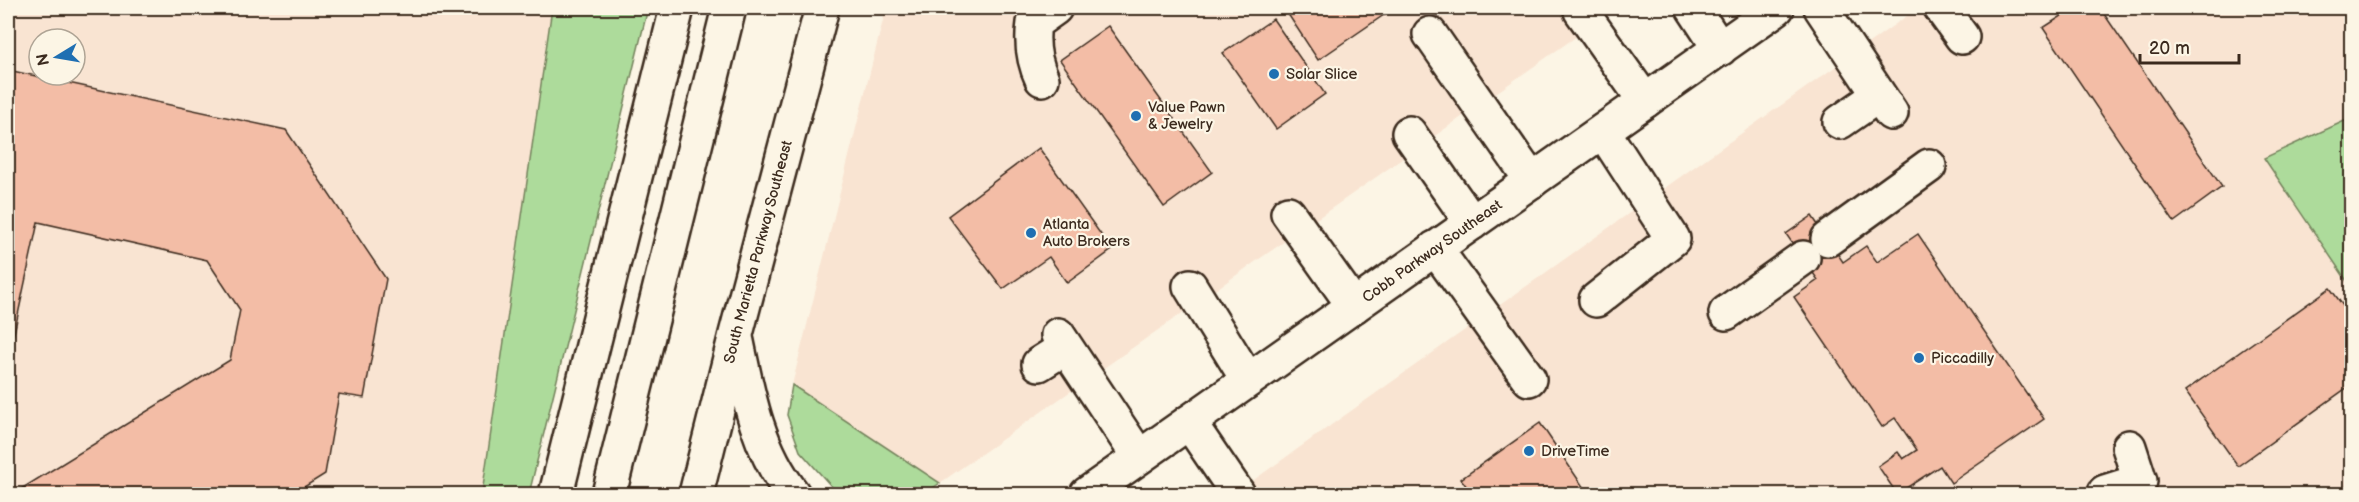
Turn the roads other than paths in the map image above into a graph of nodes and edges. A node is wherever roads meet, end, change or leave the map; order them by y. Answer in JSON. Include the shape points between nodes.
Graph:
{"nodes":[{"id":1,"x":677,"y":8,"type":"edge"},
{"id":2,"x":729,"y":8,"type":"edge"},
{"id":3,"x":822,"y":8,"type":"edge"},
{"id":4,"x":1055,"y":8,"type":"edge"},
{"id":5,"x":1693,"y":8,"type":"edge"},
{"id":6,"x":1777,"y":8,"type":"edge"},
{"id":7,"x":1821,"y":8,"type":"edge"},
{"id":8,"x":1941,"y":8,"type":"edge"},
{"id":9,"x":1581,"y":10,"type":"dead end"},
{"id":10,"x":1430,"y":34,"type":"dead end"},
{"id":11,"x":1962,"y":37,"type":"dead end"},
{"id":12,"x":1720,"y":48,"type":"junction"},
{"id":13,"x":1042,"y":79,"type":"dead end"},
{"id":14,"x":1645,"y":100,"type":"junction"},
{"id":15,"x":1840,"y":122,"type":"dead end"},
{"id":16,"x":1603,"y":131,"type":"junction"},
{"id":17,"x":1409,"y":133,"type":"dead end"},
{"id":18,"x":1929,"y":166,"type":"dead end"},
{"id":19,"x":1532,"y":180,"type":"junction"},
{"id":20,"x":1288,"y":213,"type":"dead end"},
{"id":21,"x":1472,"y":223,"type":"junction"},
{"id":22,"x":1435,"y":249,"type":"junction"},
{"id":23,"x":1190,"y":286,"type":"dead end"},
{"id":24,"x":1596,"y":300,"type":"dead end"},
{"id":25,"x":1354,"y":306,"type":"junction"},
{"id":26,"x":1726,"y":313,"type":"dead end"},
{"id":27,"x":736,"y":334,"type":"junction"},
{"id":28,"x":1039,"y":364,"type":"dead end"},
{"id":29,"x":1529,"y":379,"type":"dead end"},
{"id":30,"x":1248,"y":380,"type":"junction"},
{"id":31,"x":1189,"y":422,"type":"junction"},
{"id":32,"x":2129,"y":447,"type":"dead end"},
{"id":33,"x":1139,"y":457,"type":"junction"},
{"id":34,"x":2105,"y":492,"type":"dead end"},
{"id":35,"x":555,"y":495,"type":"edge"},
{"id":36,"x":609,"y":495,"type":"edge"},
{"id":37,"x":696,"y":495,"type":"edge"},
{"id":38,"x":794,"y":495,"type":"edge"},
{"id":39,"x":1087,"y":495,"type":"edge"},
{"id":40,"x":1238,"y":495,"type":"edge"}],
"edges":[{"from":1,"to":35,"type":"main road"},
{"from":2,"to":36,"type":"main road"},
{"from":3,"to":27,"type":"main road","name":"South Marietta Parkway Southeast"},
{"from":4,"to":13,"type":"main road","via":[[1034,23],[1035,64]]},
{"from":5,"to":12,"type":"main road"},
{"from":6,"to":12,"type":"main road","name":"Cobb Parkway Southeast"},
{"from":7,"to":15,"type":"main road","via":[[1885,104]]},
{"from":8,"to":11,"type":"main road"},
{"from":9,"to":14,"type":"main road"},
{"from":10,"to":19,"type":"main road"},
{"from":12,"to":14,"type":"main road","name":"Cobb Parkway Southeast"},
{"from":14,"to":16,"type":"main road","name":"Cobb Parkway Southeast"},
{"from":16,"to":19,"type":"main road","name":"Cobb Parkway Southeast"},
{"from":16,"to":24,"type":"main road","via":[[1673,239]]},
{"from":17,"to":21,"type":"main road"},
{"from":18,"to":26,"type":"main road"},
{"from":19,"to":21,"type":"main road","name":"Cobb Parkway Southeast"},
{"from":20,"to":25,"type":"main road"},
{"from":21,"to":22,"type":"main road","name":"Cobb Parkway Southeast"},
{"from":22,"to":25,"type":"main road","name":"Cobb Parkway Southeast"},
{"from":22,"to":29,"type":"main road"},
{"from":23,"to":30,"type":"main road"},
{"from":25,"to":30,"type":"main road","name":"Cobb Parkway Southeast"},
{"from":27,"to":37,"type":"main road","name":"South Marietta Parkway Southeast"},
{"from":27,"to":38,"type":"main road","via":[[759,433],[767,455]]},
{"from":28,"to":33,"type":"main road","via":[[1062,341]]},
{"from":30,"to":31,"type":"main road","name":"Cobb Parkway Southeast"},
{"from":31,"to":33,"type":"main road","name":"Cobb Parkway Southeast"},
{"from":31,"to":40,"type":"main road"},
{"from":32,"to":34,"type":"main road","via":[[2140,481]]},
{"from":33,"to":39,"type":"main road","name":"Cobb Parkway Southeast"}]}
